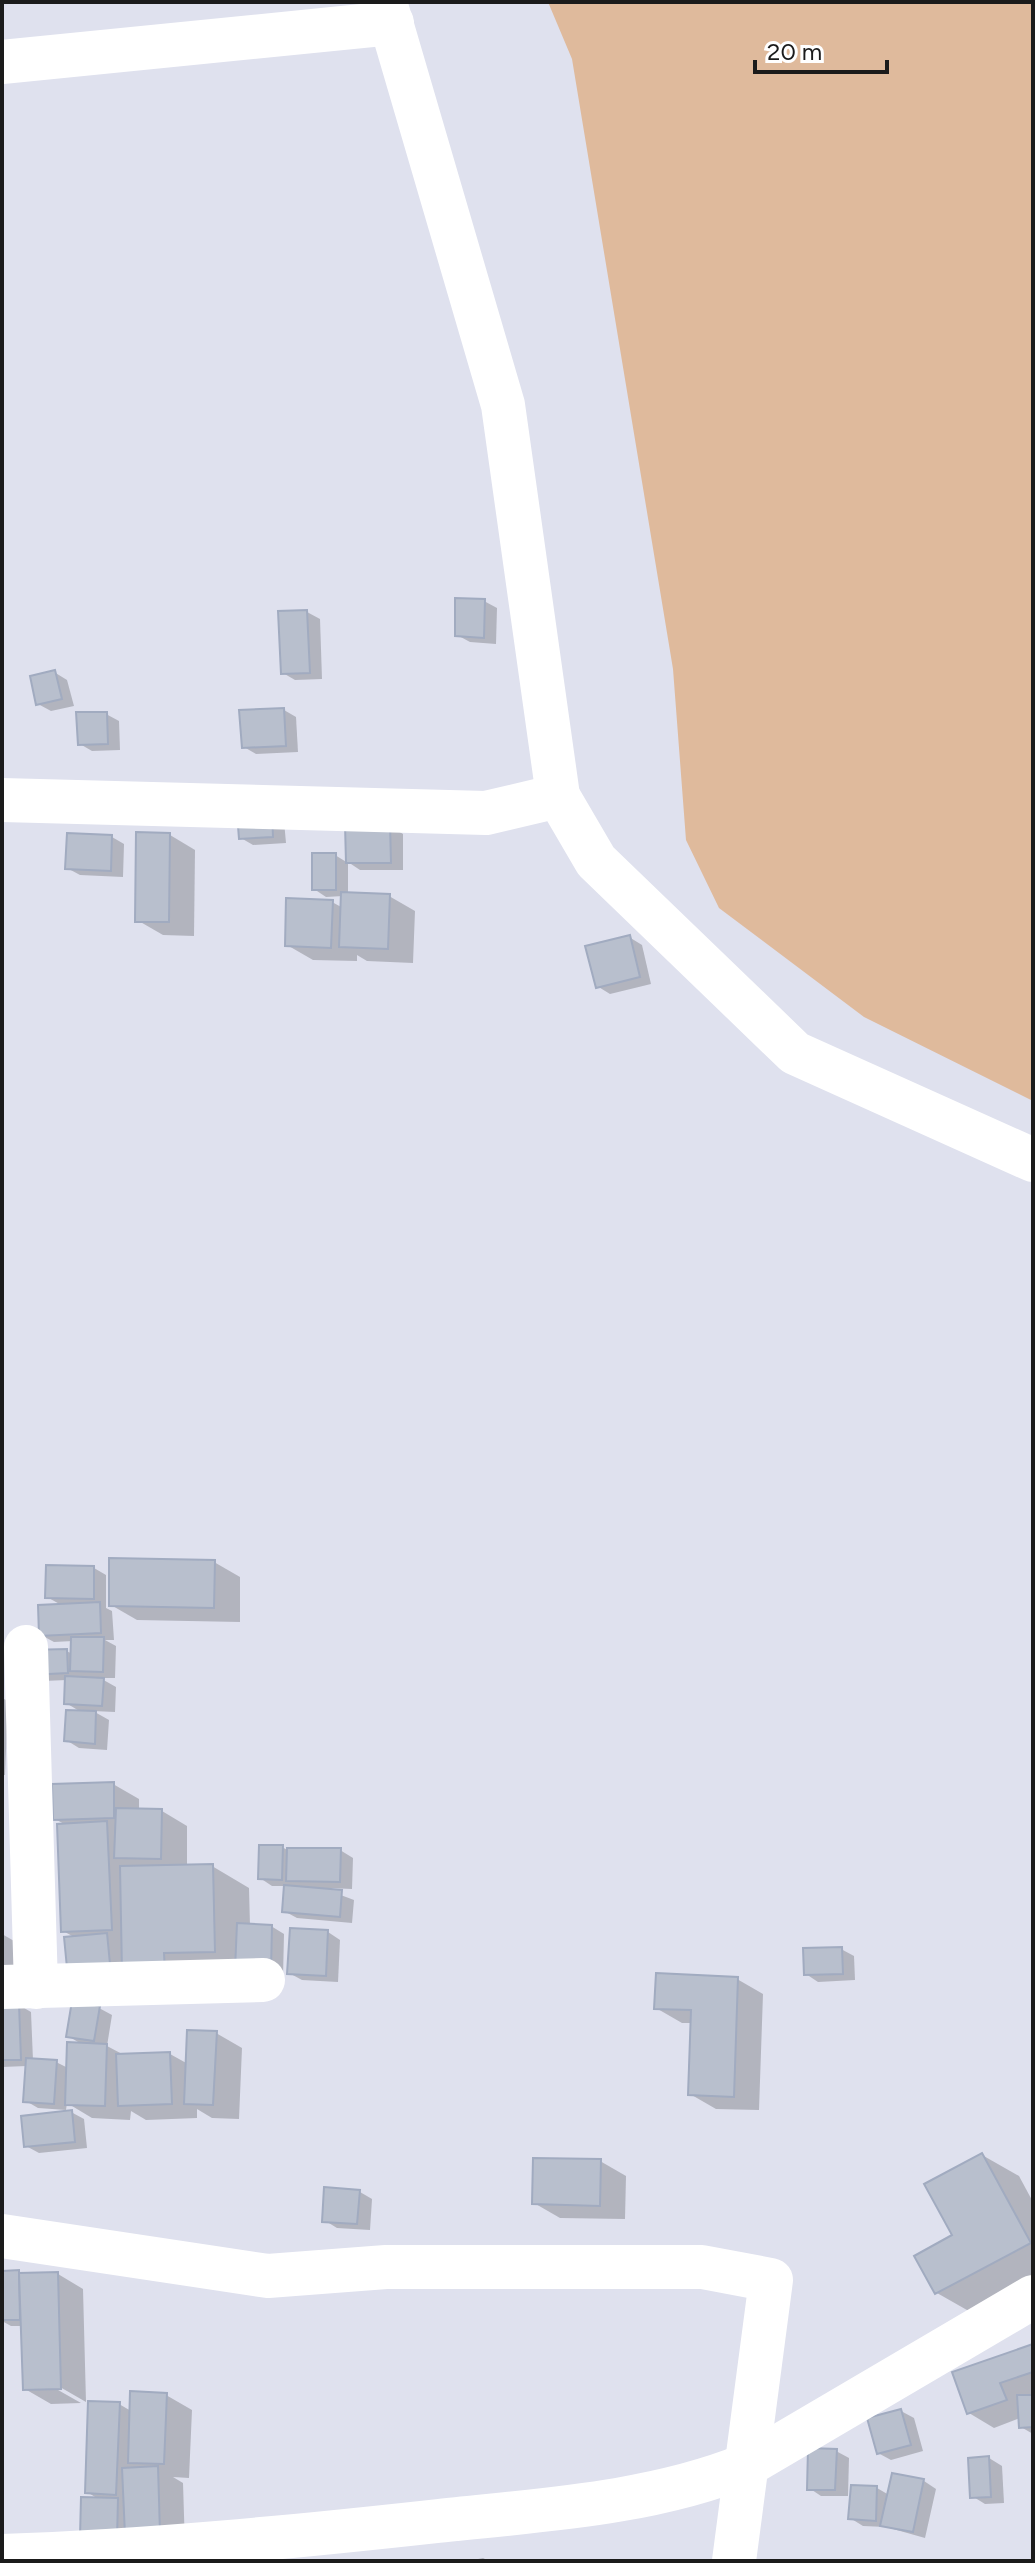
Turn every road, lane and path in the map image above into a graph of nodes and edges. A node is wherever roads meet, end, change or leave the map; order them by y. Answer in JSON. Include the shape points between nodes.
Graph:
{"nodes":[{"id":1,"x":388,"y":13,"type":"edge"},
{"id":2,"x":2,"y":62,"type":"edge"},
{"id":3,"x":558,"y":796,"type":"junction"},
{"id":4,"x":2,"y":800,"type":"edge"},
{"id":5,"x":1033,"y":1160,"type":"edge"},
{"id":6,"x":26,"y":1647,"type":"dead end"},
{"id":7,"x":263,"y":1980,"type":"dead end"},
{"id":8,"x":19,"y":1987,"type":"edge"},
{"id":9,"x":2,"y":2236,"type":"edge"},
{"id":10,"x":1033,"y":2297,"type":"edge"},
{"id":11,"x":747,"y":2465,"type":"junction"},
{"id":12,"x":2,"y":2556,"type":"edge"},
{"id":13,"x":734,"y":2561,"type":"edge"}],
"edges":[{"from":1,"to":2,"type":"street"},
{"from":1,"to":3,"type":"street","via":[[503,405]]},
{"from":3,"to":4,"type":"street","via":[[486,813]]},
{"from":3,"to":5,"type":"street","via":[[596,861],[795,1053]]},
{"from":6,"to":8,"type":"street"},
{"from":7,"to":8,"type":"street"},
{"from":9,"to":11,"type":"street","via":[[268,2276],[386,2267],[702,2267],[771,2280]]},
{"from":10,"to":11,"type":"street"},
{"from":11,"to":12,"type":"street","via":[[705,2482],[550,2509],[284,2537]]},
{"from":11,"to":13,"type":"street"}]}
